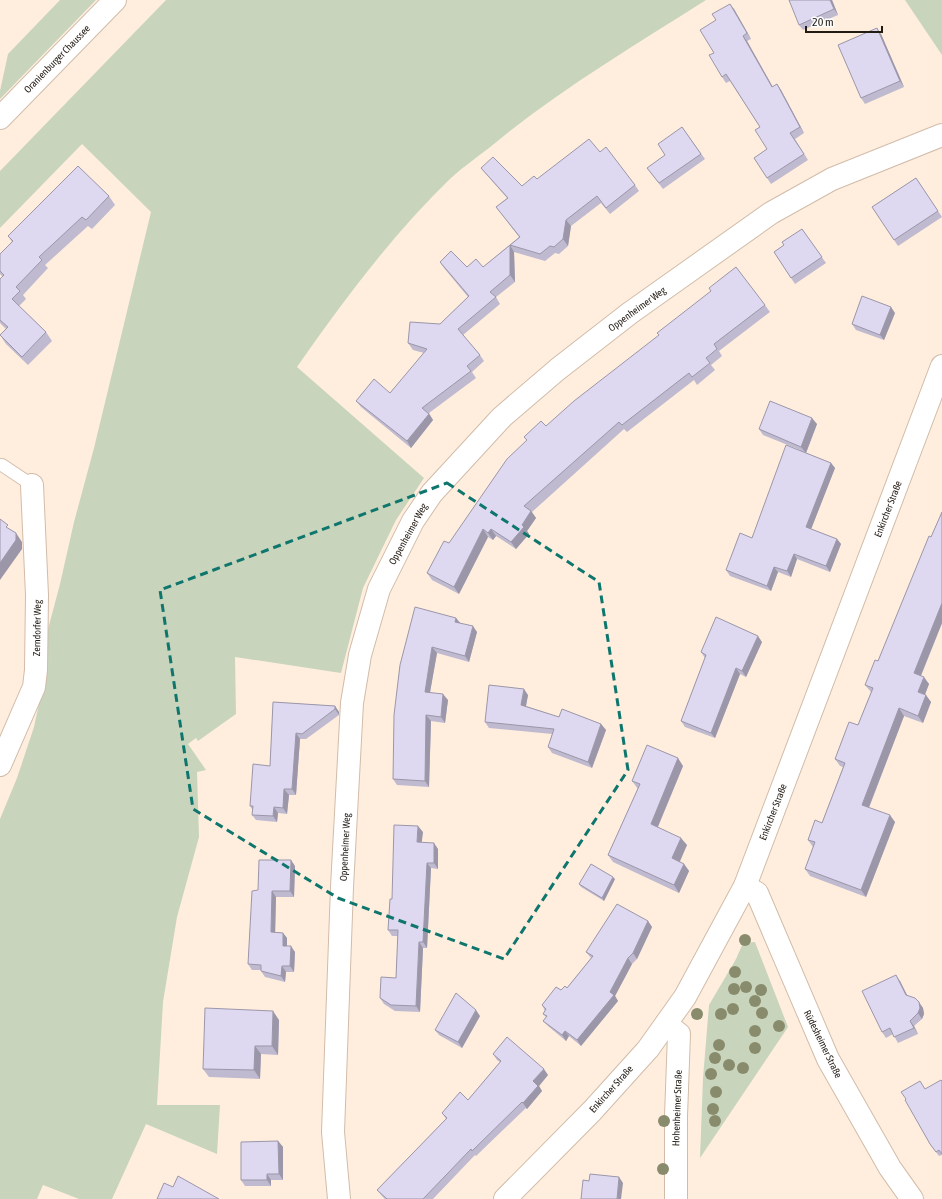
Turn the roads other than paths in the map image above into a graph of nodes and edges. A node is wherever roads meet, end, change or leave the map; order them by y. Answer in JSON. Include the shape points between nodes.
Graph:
{"nodes":[{"id":1,"x":115,"y":0,"type":"edge"},
{"id":2,"x":0,"y":118,"type":"edge"},
{"id":3,"x":942,"y":135,"type":"edge"},
{"id":4,"x":942,"y":366,"type":"edge"},
{"id":5,"x":2,"y":465,"type":"dead end"},
{"id":6,"x":32,"y":485,"type":"joint"},
{"id":7,"x":0,"y":765,"type":"edge"},
{"id":8,"x":745,"y":886,"type":"junction"},
{"id":9,"x":666,"y":1024,"type":"junction"},
{"id":10,"x":339,"y":1199,"type":"edge"},
{"id":11,"x":505,"y":1199,"type":"edge"},
{"id":12,"x":676,"y":1199,"type":"edge"},
{"id":13,"x":912,"y":1199,"type":"edge"}],
"edges":[{"from":1,"to":2,"type":"street","name":"Oranienburger Chaussee"},
{"from":3,"to":10,"type":"street","name":"Oppenheimer Weg","via":[[832,179],[771,213],[630,313],[502,417],[432,493],[413,521],[379,589],[360,655],[352,703],[333,1132]]},
{"from":4,"to":8,"type":"street","name":"Enkircher Straße"},
{"from":5,"to":6,"type":"lane"},
{"from":6,"to":7,"type":"street","name":"Zerndorfer Weg","via":[[37,595],[36,670],[34,687]]},
{"from":8,"to":9,"type":"street","name":"Enkircher Straße","via":[[685,997]]},
{"from":8,"to":13,"type":"street","name":"Rüdesheimer Straße","via":[[758,893],[828,1059],[890,1168]]},
{"from":9,"to":11,"type":"street","name":"Enkircher Straße","via":[[648,1049],[592,1111]]},
{"from":9,"to":12,"type":"street","name":"Hohenheimer Straße","via":[[679,1034]]}]}
